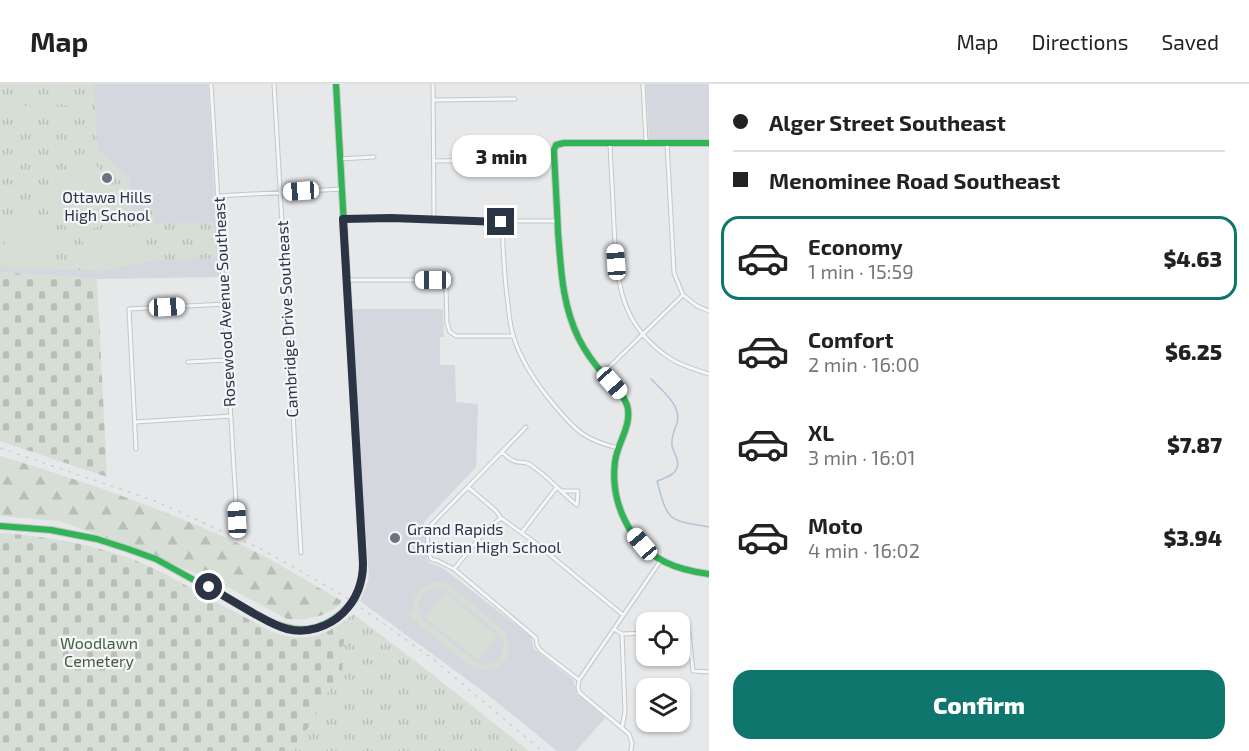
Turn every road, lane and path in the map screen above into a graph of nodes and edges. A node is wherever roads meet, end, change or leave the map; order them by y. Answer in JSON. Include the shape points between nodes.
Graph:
{"nodes":[{"id":1,"x":211,"y":84,"type":"edge"},
{"id":2,"x":274,"y":84,"type":"edge"},
{"id":3,"x":336,"y":84,"type":"edge"},
{"id":4,"x":433,"y":84,"type":"edge"},
{"id":5,"x":643,"y":84,"type":"edge"},
{"id":6,"x":515,"y":99,"type":"dead end"},
{"id":7,"x":434,"y":100,"type":"junction"},
{"id":8,"x":667,"y":142,"type":"junction"},
{"id":9,"x":709,"y":142,"type":"edge"},
{"id":10,"x":610,"y":143,"type":"junction"},
{"id":11,"x":646,"y":143,"type":"junction"},
{"id":12,"x":374,"y":157,"type":"dead end"},
{"id":13,"x":339,"y":159,"type":"junction"},
{"id":14,"x":434,"y":160,"type":"junction"},
{"id":15,"x":494,"y":160,"type":"dead end"},
{"id":16,"x":341,"y":189,"type":"junction"},
{"id":17,"x":280,"y":192,"type":"junction"},
{"id":18,"x":218,"y":196,"type":"junction"},
{"id":19,"x":343,"y":219,"type":"junction"},
{"id":20,"x":435,"y":220,"type":"junction"},
{"id":21,"x":558,"y":221,"type":"junction"},
{"id":22,"x":501,"y":222,"type":"junction"},
{"id":23,"x":347,"y":280,"type":"junction"},
{"id":24,"x":683,"y":295,"type":"junction"},
{"id":25,"x":225,"y":304,"type":"junction"},
{"id":26,"x":709,"y":312,"type":"edge"},
{"id":27,"x":642,"y":333,"type":"junction"},
{"id":28,"x":513,"y":336,"type":"junction"},
{"id":29,"x":228,"y":360,"type":"junction"},
{"id":30,"x":188,"y":362,"type":"dead end"},
{"id":31,"x":602,"y":374,"type":"junction"},
{"id":32,"x":709,"y":374,"type":"edge"},
{"id":33,"x":231,"y":416,"type":"junction"},
{"id":34,"x":135,"y":422,"type":"junction"},
{"id":35,"x":526,"y":427,"type":"dead end"},
{"id":36,"x":136,"y":448,"type":"dead end"},
{"id":37,"x":618,"y":448,"type":"junction"},
{"id":38,"x":502,"y":452,"type":"junction"},
{"id":39,"x":468,"y":487,"type":"junction"},
{"id":40,"x":557,"y":487,"type":"junction"},
{"id":41,"x":561,"y":491,"type":"junction"},
{"id":42,"x":501,"y":518,"type":"junction"},
{"id":43,"x":237,"y":520,"type":"dead end"},
{"id":44,"x":0,"y":526,"type":"edge"},
{"id":45,"x":522,"y":532,"type":"junction"},
{"id":46,"x":301,"y":554,"type":"dead end"},
{"id":47,"x":661,"y":560,"type":"junction"},
{"id":48,"x":454,"y":569,"type":"junction"},
{"id":49,"x":709,"y":574,"type":"edge"},
{"id":50,"x":623,"y":615,"type":"junction"},
{"id":51,"x":614,"y":629,"type":"junction"},
{"id":52,"x":636,"y":633,"type":"edge"},
{"id":53,"x":690,"y":633,"type":"edge"},
{"id":54,"x":622,"y":634,"type":"junction"},
{"id":55,"x":709,"y":672,"type":"edge"},
{"id":56,"x":579,"y":680,"type":"junction"},
{"id":57,"x":622,"y":727,"type":"junction"},
{"id":58,"x":631,"y":751,"type":"edge"}],
"edges":[{"from":1,"to":18,"type":"street","name":"Rosewood Avenue Southeast"},
{"from":2,"to":17,"type":"street","name":"Cambridge Drive Southeast"},
{"from":3,"to":13,"type":"main road"},
{"from":4,"to":7,"type":"street"},
{"from":5,"to":11,"type":"street"},
{"from":6,"to":7,"type":"street"},
{"from":7,"to":14,"type":"street"},
{"from":8,"to":9,"type":"main road"},
{"from":8,"to":11,"type":"main road"},
{"from":8,"to":24,"type":"street","via":[[674,273]]},
{"from":10,"to":11,"type":"main road"},
{"from":10,"to":21,"type":"main road","via":[[556,145]]},
{"from":10,"to":27,"type":"street","via":[[619,285],[630,316]]},
{"from":12,"to":13,"type":"street"},
{"from":13,"to":16,"type":"main road"},
{"from":14,"to":15,"type":"street"},
{"from":14,"to":20,"type":"street"},
{"from":16,"to":17,"type":"street"},
{"from":16,"to":19,"type":"main road"},
{"from":17,"to":18,"type":"street"},
{"from":17,"to":46,"type":"street","name":"Cambridge Drive Southeast"},
{"from":18,"to":25,"type":"street","name":"Rosewood Avenue Southeast"},
{"from":19,"to":20,"type":"street"},
{"from":19,"to":23,"type":"main road"},
{"from":20,"to":22,"type":"street"},
{"from":21,"to":22,"type":"street"},
{"from":21,"to":31,"type":"main road","via":[[562,286],[569,317],[584,349]]},
{"from":22,"to":28,"type":"street"},
{"from":23,"to":28,"type":"street","via":[[443,283],[450,332],[456,336]]},
{"from":23,"to":44,"type":"main road","bridge":true,"via":[[363,572],[352,603],[336,619],[307,630],[285,629],[156,559],[97,539]]},
{"from":24,"to":26,"type":"street"},
{"from":24,"to":27,"type":"street"},
{"from":25,"to":29,"type":"street","name":"Rosewood Avenue Southeast"},
{"from":25,"to":34,"type":"street","via":[[129,309]]},
{"from":27,"to":31,"type":"street"},
{"from":27,"to":32,"type":"street","via":[[673,361]]},
{"from":28,"to":37,"type":"street","via":[[537,384],[576,429],[599,444]]},
{"from":29,"to":30,"type":"street"},
{"from":29,"to":33,"type":"street","name":"Rosewood Avenue Southeast"},
{"from":31,"to":37,"type":"main road","via":[[622,393],[628,410],[627,426]]},
{"from":33,"to":34,"type":"street"},
{"from":33,"to":43,"type":"street","name":"Rosewood Avenue Southeast"},
{"from":34,"to":36,"type":"street"},
{"from":35,"to":38,"type":"street"},
{"from":37,"to":47,"type":"main road","via":[[614,474],[619,506],[634,535]]},
{"from":38,"to":39,"type":"street"},
{"from":38,"to":40,"type":"street","via":[[514,462],[533,466]]},
{"from":39,"to":42,"type":"street"},
{"from":39,"to":48,"type":"street","via":[[429,529],[431,559]]},
{"from":40,"to":41,"type":"street"},
{"from":40,"to":45,"type":"street"},
{"from":41,"to":41,"type":"street","via":[[562,494],[577,505],[578,491]]},
{"from":42,"to":45,"type":"street"},
{"from":42,"to":48,"type":"street"},
{"from":45,"to":50,"type":"street"},
{"from":47,"to":49,"type":"main road","via":[[681,569]]},
{"from":47,"to":50,"type":"street"},
{"from":48,"to":56,"type":"street","via":[[536,638],[540,650]]},
{"from":50,"to":51,"type":"street"},
{"from":51,"to":54,"type":"street"},
{"from":51,"to":56,"type":"street"},
{"from":52,"to":54,"type":"street"},
{"from":53,"to":55,"type":"street","via":[[693,670]]},
{"from":54,"to":57,"type":"street","via":[[626,712]]},
{"from":56,"to":57,"type":"street","via":[[580,693]]},
{"from":57,"to":58,"type":"street","via":[[629,734]]}]}
